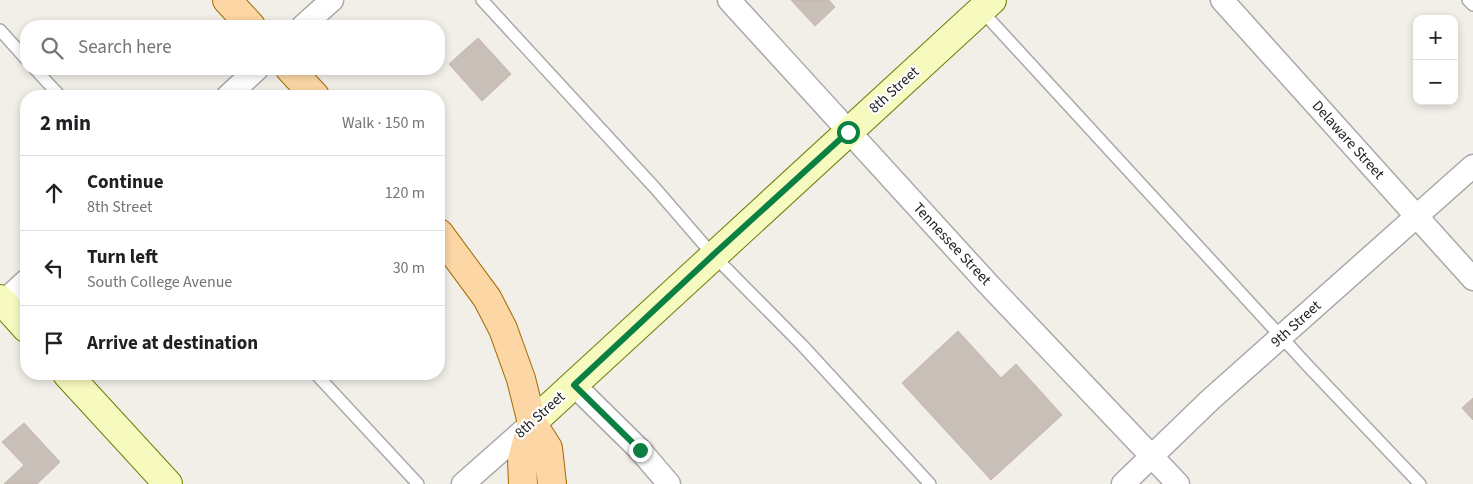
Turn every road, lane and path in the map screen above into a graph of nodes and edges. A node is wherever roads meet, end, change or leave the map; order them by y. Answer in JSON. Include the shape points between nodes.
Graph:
{"nodes":[{"id":1,"x":227,"y":0,"type":"edge"},
{"id":2,"x":332,"y":0,"type":"edge"},
{"id":3,"x":482,"y":0,"type":"edge"},
{"id":4,"x":729,"y":0,"type":"edge"},
{"id":5,"x":1222,"y":0,"type":"edge"},
{"id":6,"x":1468,"y":0,"type":"edge"},
{"id":7,"x":982,"y":3,"type":"edge"},
{"id":8,"x":1473,"y":5,"type":"edge"},
{"id":9,"x":245,"y":20,"type":"edge"},
{"id":10,"x":310,"y":20,"type":"edge"},
{"id":11,"x":0,"y":30,"type":"edge"},
{"id":12,"x":20,"y":52,"type":"edge"},
{"id":13,"x":41,"y":75,"type":"edge"},
{"id":14,"x":251,"y":75,"type":"edge"},
{"id":15,"x":296,"y":75,"type":"edge"},
{"id":16,"x":54,"y":90,"type":"edge"},
{"id":17,"x":234,"y":90,"type":"edge"},
{"id":18,"x":309,"y":90,"type":"edge"},
{"id":19,"x":848,"y":132,"type":"junction"},
{"id":20,"x":1473,"y":166,"type":"edge"},
{"id":21,"x":1417,"y":217,"type":"junction"},
{"id":22,"x":445,"y":241,"type":"edge"},
{"id":23,"x":713,"y":255,"type":"junction"},
{"id":24,"x":1473,"y":279,"type":"edge"},
{"id":25,"x":20,"y":287,"type":"edge"},
{"id":26,"x":1,"y":303,"type":"edge"},
{"id":27,"x":20,"y":322,"type":"edge"},
{"id":28,"x":1282,"y":336,"type":"junction"},
{"id":29,"x":73,"y":380,"type":"edge"},
{"id":30,"x":322,"y":380,"type":"edge"},
{"id":31,"x":574,"y":385,"type":"junction"},
{"id":32,"x":532,"y":423,"type":"junction"},
{"id":33,"x":1151,"y":456,"type":"junction"},
{"id":34,"x":168,"y":484,"type":"edge"},
{"id":35,"x":418,"y":484,"type":"edge"},
{"id":36,"x":463,"y":484,"type":"edge"},
{"id":37,"x":523,"y":484,"type":"edge"},
{"id":38,"x":552,"y":484,"type":"edge"},
{"id":39,"x":669,"y":484,"type":"edge"},
{"id":40,"x":930,"y":484,"type":"edge"},
{"id":41,"x":1123,"y":484,"type":"edge"},
{"id":42,"x":1178,"y":484,"type":"edge"},
{"id":43,"x":1420,"y":484,"type":"edge"}],
"edges":[{"from":1,"to":9,"type":"main road"},
{"from":2,"to":10,"type":"street"},
{"from":3,"to":23,"type":"lane"},
{"from":4,"to":19,"type":"street","name":"Tennessee Street"},
{"from":5,"to":21,"type":"street","name":"Delaware Street"},
{"from":6,"to":8,"type":"lane"},
{"from":7,"to":19,"type":"street","name":"8th Street"},
{"from":7,"to":28,"type":"lane"},
{"from":11,"to":12,"type":"lane"},
{"from":13,"to":16,"type":"lane"},
{"from":14,"to":17,"type":"street"},
{"from":15,"to":18,"type":"main road"},
{"from":19,"to":23,"type":"street","name":"8th Street"},
{"from":19,"to":33,"type":"street","name":"Tennessee Street"},
{"from":20,"to":21,"type":"street","name":"9th Street"},
{"from":21,"to":24,"type":"street","name":"Delaware Street"},
{"from":21,"to":28,"type":"street","name":"9th Street"},
{"from":22,"to":32,"type":"main road","via":[[487,298],[503,330]]},
{"from":23,"to":31,"type":"street","name":"8th Street"},
{"from":23,"to":40,"type":"lane"},
{"from":25,"to":26,"type":"street"},
{"from":26,"to":27,"type":"street"},
{"from":28,"to":33,"type":"street","name":"9th Street"},
{"from":28,"to":43,"type":"lane"},
{"from":29,"to":34,"type":"street"},
{"from":30,"to":35,"type":"lane"},
{"from":31,"to":32,"type":"street","name":"8th Street"},
{"from":31,"to":39,"type":"street","via":[[640,450]]},
{"from":32,"to":36,"type":"street","name":"8th Street"},
{"from":32,"to":37,"type":"main road","via":[[522,460]]},
{"from":32,"to":38,"type":"main road","via":[[548,448]]},
{"from":33,"to":41,"type":"street","name":"9th Street"},
{"from":33,"to":42,"type":"street","name":"Tennessee Street"}]}
